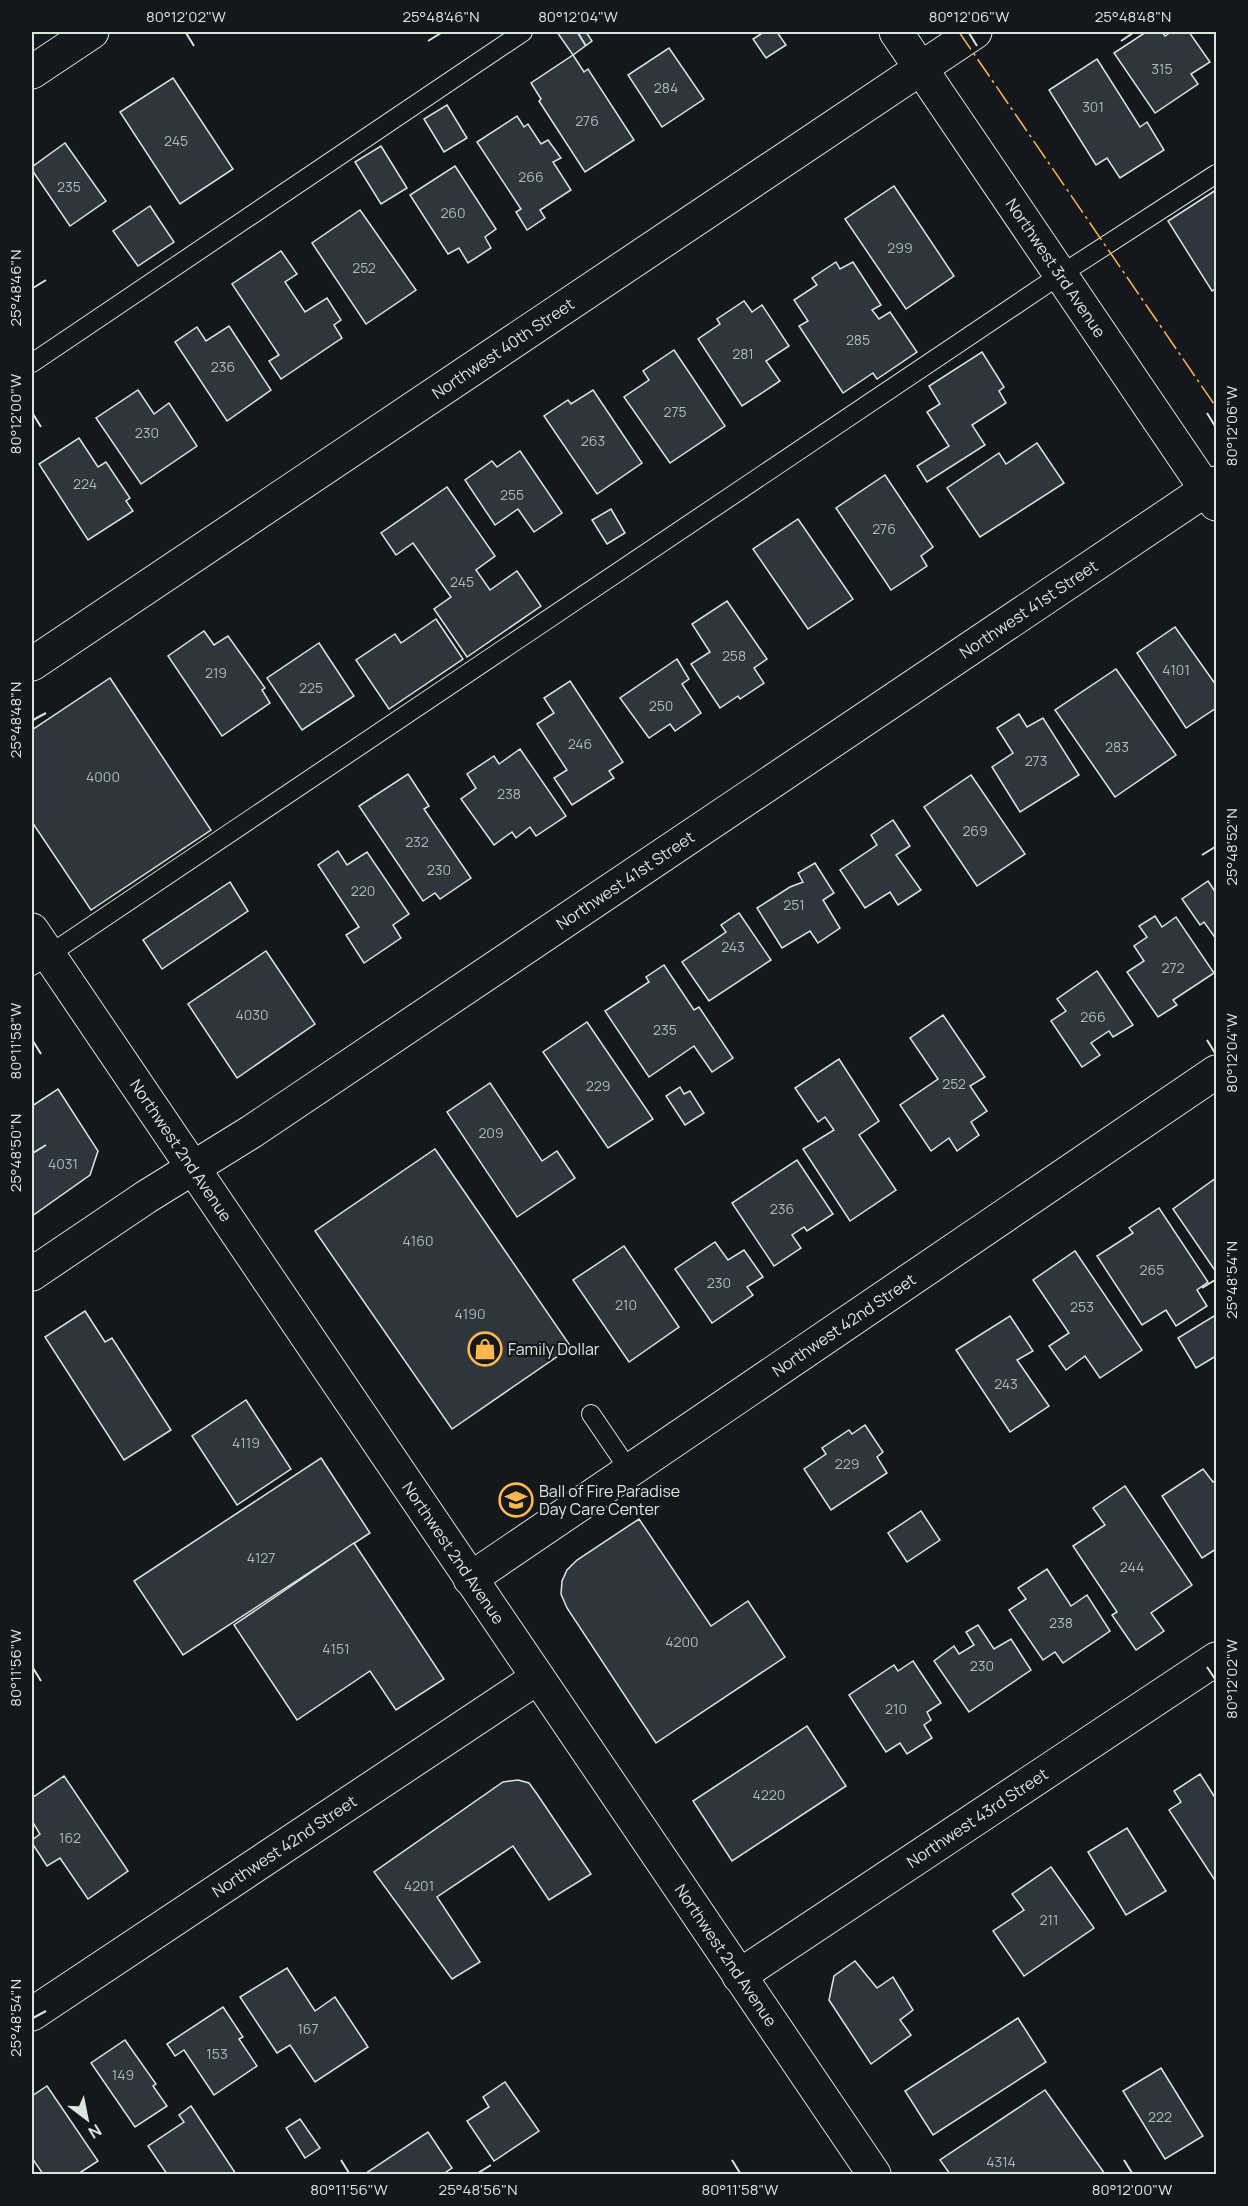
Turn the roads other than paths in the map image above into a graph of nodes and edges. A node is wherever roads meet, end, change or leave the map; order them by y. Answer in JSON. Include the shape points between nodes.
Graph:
{"nodes":[{"id":1,"x":92,"y":32,"type":"edge"},
{"id":2,"x":523,"y":32,"type":"edge"},
{"id":3,"x":897,"y":32,"type":"edge"},
{"id":4,"x":975,"y":32,"type":"edge"},
{"id":5,"x":922,"y":68,"type":"junction"},
{"id":6,"x":32,"y":72,"type":"edge"},
{"id":7,"x":1216,"y":174,"type":"edge"},
{"id":8,"x":1060,"y":275,"type":"junction"},
{"id":9,"x":32,"y":363,"type":"edge"},
{"id":10,"x":1213,"y":493,"type":"edge"},
{"id":11,"x":32,"y":664,"type":"edge"},
{"id":12,"x":37,"y":950,"type":"edge"},
{"id":13,"x":1216,"y":1072,"type":"edge"},
{"id":14,"x":192,"y":1168,"type":"junction"},
{"id":15,"x":32,"y":1274,"type":"edge"},
{"id":16,"x":591,"y":1414,"type":"dead end"},
{"id":17,"x":629,"y":1470,"type":"junction"},
{"id":18,"x":470,"y":1579,"type":"junction"},
{"id":19,"x":1216,"y":1659,"type":"edge"},
{"id":20,"x":537,"y":1678,"type":"junction"},
{"id":21,"x":739,"y":1976,"type":"junction"},
{"id":22,"x":32,"y":2014,"type":"edge"},
{"id":23,"x":874,"y":2175,"type":"edge"}],
"edges":[{"from":1,"to":6,"type":"street"},
{"from":2,"to":9,"type":"lane"},
{"from":3,"to":5,"type":"street","name":"Northwest 3rd Avenue"},
{"from":4,"to":5,"type":"street","name":"Northwest 40th Street"},
{"from":5,"to":8,"type":"street","name":"Northwest 3rd Avenue"},
{"from":5,"to":11,"type":"street","name":"Northwest 40th Street"},
{"from":7,"to":8,"type":"lane"},
{"from":8,"to":10,"type":"street","name":"Northwest 3rd Avenue"},
{"from":8,"to":12,"type":"lane"},
{"from":10,"to":14,"type":"street","name":"Northwest 41st Street"},
{"from":12,"to":14,"type":"street","name":"Northwest 2nd Avenue"},
{"from":13,"to":17,"type":"street","name":"Northwest 42nd Street"},
{"from":14,"to":15,"type":"street","name":"Northwest 41st Street"},
{"from":14,"to":18,"type":"street","name":"Northwest 2nd Avenue"},
{"from":16,"to":17,"type":"lane"},
{"from":17,"to":18,"type":"street","name":"Northwest 42nd Street"},
{"from":18,"to":20,"type":"street","name":"Northwest 2nd Avenue"},
{"from":19,"to":21,"type":"street","name":"Northwest 43rd Street"},
{"from":20,"to":21,"type":"street","name":"Northwest 2nd Avenue"},
{"from":20,"to":22,"type":"street","name":"Northwest 42nd Street"},
{"from":21,"to":23,"type":"street","name":"Northwest 2nd Avenue"}]}
